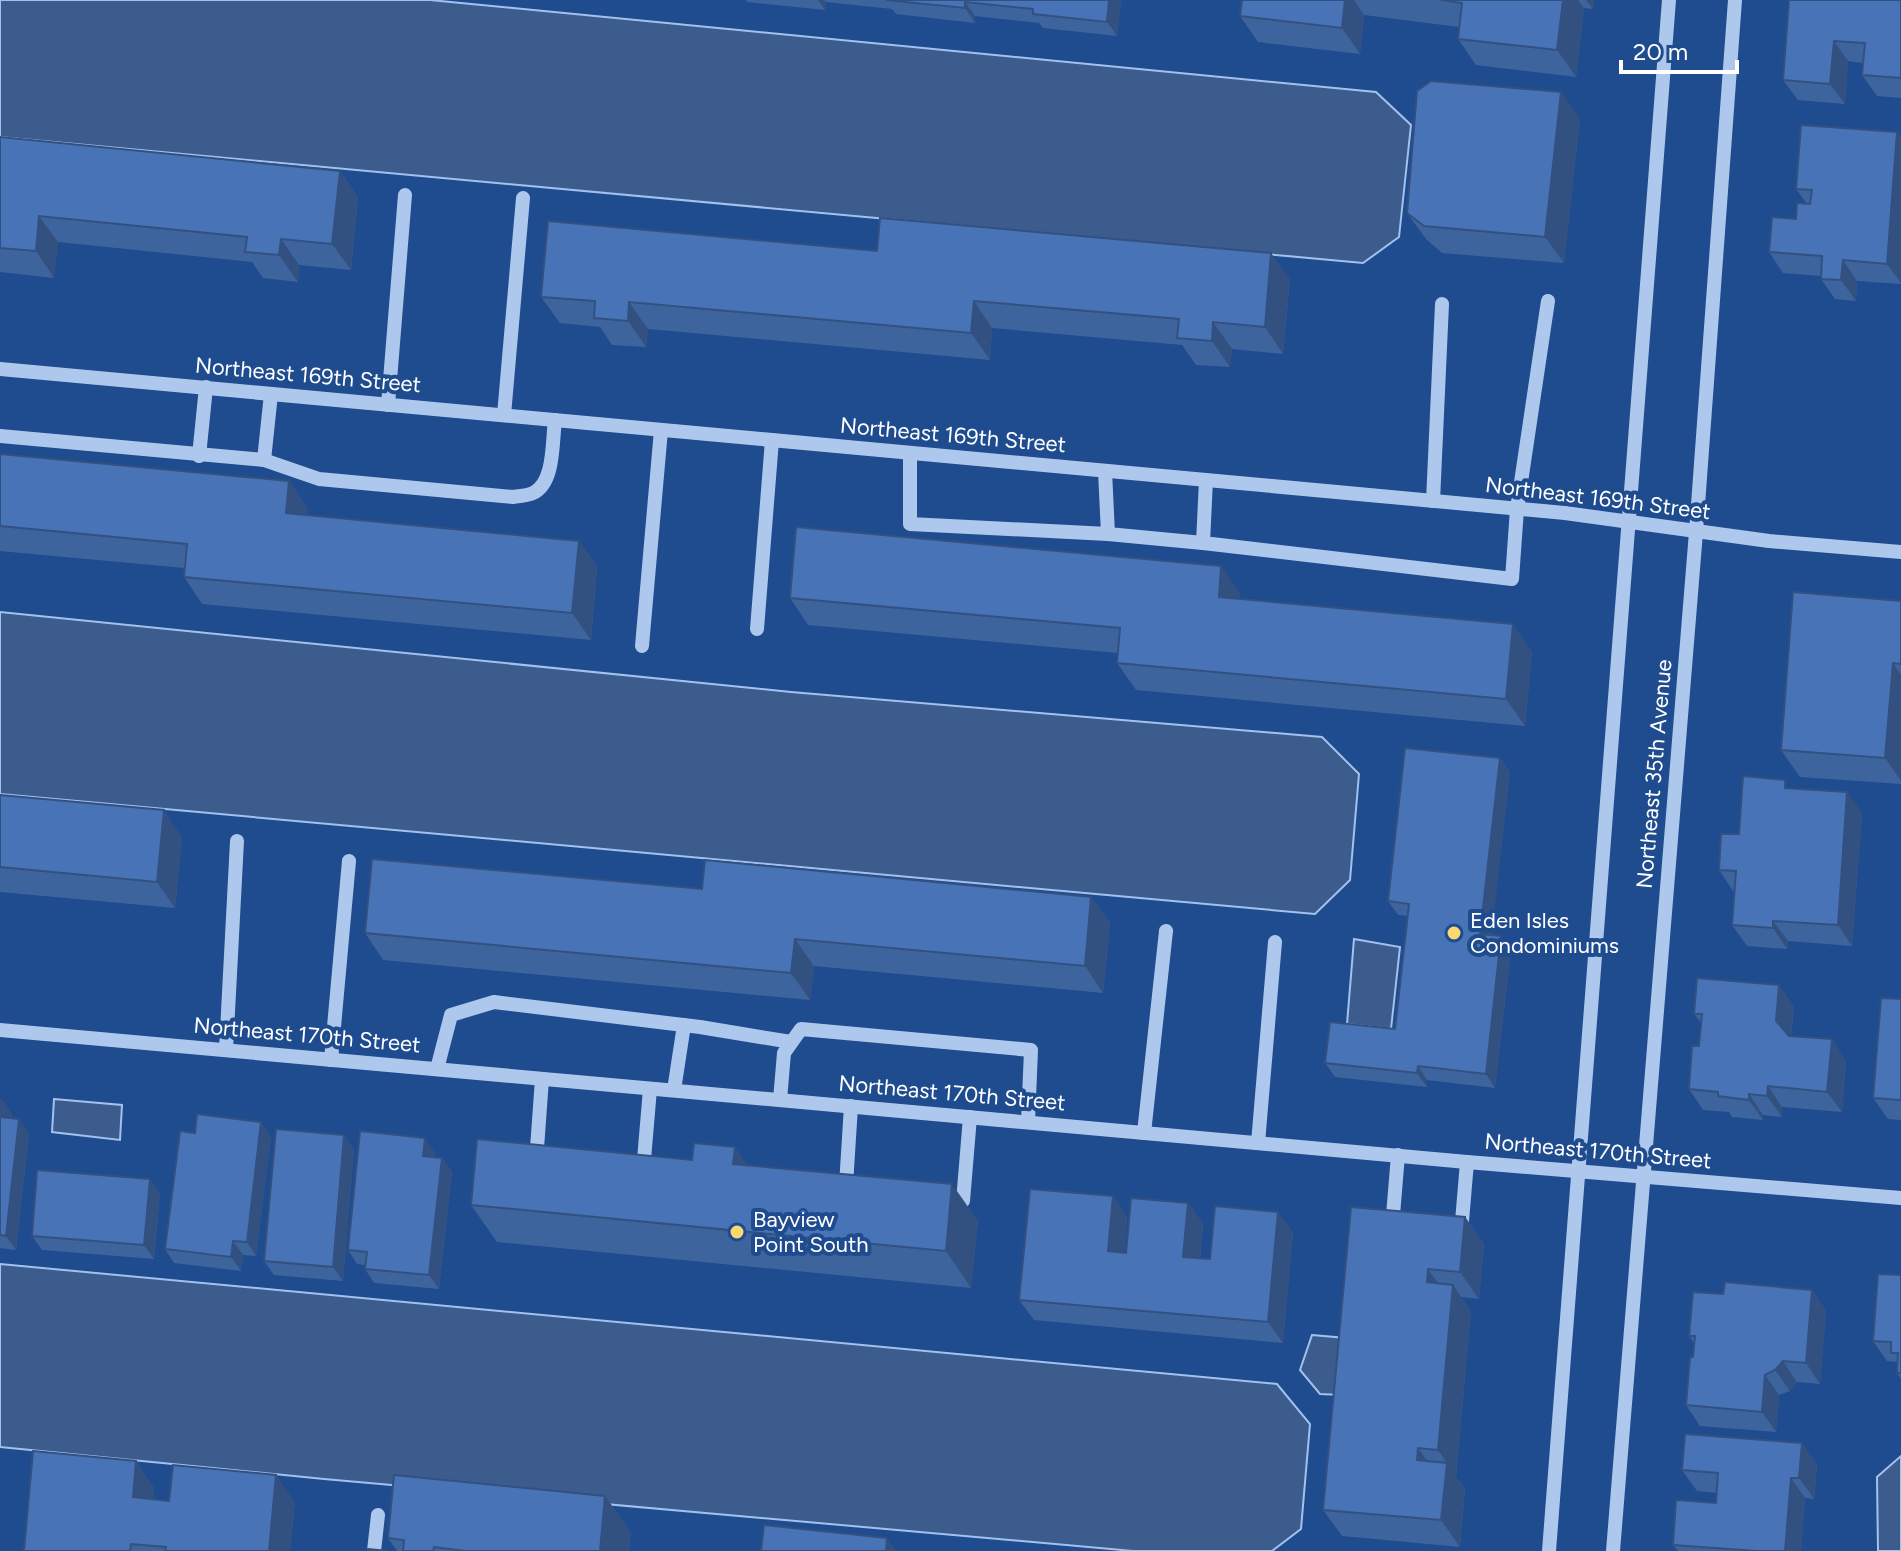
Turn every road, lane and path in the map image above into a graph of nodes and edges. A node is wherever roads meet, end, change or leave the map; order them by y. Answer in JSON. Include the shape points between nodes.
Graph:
{"nodes":[{"id":1,"x":1669,"y":0,"type":"edge"},
{"id":2,"x":1735,"y":0,"type":"edge"},
{"id":3,"x":405,"y":195,"type":"dead end"},
{"id":4,"x":523,"y":198,"type":"dead end"},
{"id":5,"x":1548,"y":301,"type":"dead end"},
{"id":6,"x":1442,"y":304,"type":"dead end"},
{"id":7,"x":0,"y":369,"type":"edge"},
{"id":8,"x":206,"y":387,"type":"junction"},
{"id":9,"x":271,"y":394,"type":"junction"},
{"id":10,"x":388,"y":405,"type":"junction"},
{"id":11,"x":504,"y":415,"type":"junction"},
{"id":12,"x":555,"y":420,"type":"junction"},
{"id":13,"x":661,"y":430,"type":"junction"},
{"id":14,"x":0,"y":436,"type":"edge"},
{"id":15,"x":772,"y":440,"type":"junction"},
{"id":16,"x":910,"y":453,"type":"junction"},
{"id":17,"x":199,"y":456,"type":"junction"},
{"id":18,"x":264,"y":460,"type":"junction"},
{"id":19,"x":1105,"y":471,"type":"junction"},
{"id":20,"x":1206,"y":480,"type":"junction"},
{"id":21,"x":1433,"y":501,"type":"junction"},
{"id":22,"x":1517,"y":509,"type":"junction"},
{"id":23,"x":1628,"y":522,"type":"junction"},
{"id":24,"x":1696,"y":532,"type":"junction"},
{"id":25,"x":1108,"y":534,"type":"junction"},
{"id":26,"x":1203,"y":543,"type":"junction"},
{"id":27,"x":1901,"y":552,"type":"edge"},
{"id":28,"x":757,"y":629,"type":"dead end"},
{"id":29,"x":642,"y":646,"type":"dead end"},
{"id":30,"x":237,"y":841,"type":"dead end"},
{"id":31,"x":349,"y":861,"type":"dead end"},
{"id":32,"x":1166,"y":931,"type":"dead end"},
{"id":33,"x":1275,"y":942,"type":"dead end"},
{"id":34,"x":684,"y":1025,"type":"junction"},
{"id":35,"x":0,"y":1030,"type":"edge"},
{"id":36,"x":791,"y":1042,"type":"junction"},
{"id":37,"x":226,"y":1050,"type":"junction"},
{"id":38,"x":331,"y":1060,"type":"junction"},
{"id":39,"x":437,"y":1069,"type":"junction"},
{"id":40,"x":542,"y":1079,"type":"junction"},
{"id":41,"x":650,"y":1089,"type":"junction"},
{"id":42,"x":674,"y":1090,"type":"junction"},
{"id":43,"x":780,"y":1100,"type":"junction"},
{"id":44,"x":851,"y":1106,"type":"junction"},
{"id":45,"x":970,"y":1117,"type":"junction"},
{"id":46,"x":1028,"y":1122,"type":"junction"},
{"id":47,"x":1144,"y":1133,"type":"junction"},
{"id":48,"x":1258,"y":1143,"type":"junction"},
{"id":49,"x":1398,"y":1155,"type":"junction"},
{"id":50,"x":1467,"y":1162,"type":"junction"},
{"id":51,"x":536,"y":1163,"type":"edge"},
{"id":52,"x":643,"y":1171,"type":"edge"},
{"id":53,"x":1580,"y":1172,"type":"junction"},
{"id":54,"x":1643,"y":1177,"type":"junction"},
{"id":55,"x":846,"y":1185,"type":"edge"},
{"id":56,"x":1901,"y":1198,"type":"edge"},
{"id":57,"x":963,"y":1201,"type":"dead end"},
{"id":58,"x":1392,"y":1229,"type":"edge"},
{"id":59,"x":1461,"y":1235,"type":"edge"},
{"id":60,"x":378,"y":1515,"type":"dead end"},
{"id":61,"x":374,"y":1551,"type":"edge"},
{"id":62,"x":1549,"y":1551,"type":"edge"},
{"id":63,"x":1613,"y":1551,"type":"edge"}],
"edges":[{"from":1,"to":23,"type":"street","name":"Northeast 35th Avenue"},
{"from":2,"to":24,"type":"street","name":"Northeast 35th Avenue"},
{"from":3,"to":10,"type":"street"},
{"from":4,"to":11,"type":"street"},
{"from":5,"to":22,"type":"street"},
{"from":6,"to":21,"type":"street"},
{"from":7,"to":8,"type":"street","name":"Northeast 169th Street"},
{"from":8,"to":9,"type":"street","name":"Northeast 169th Street"},
{"from":8,"to":17,"type":"street"},
{"from":9,"to":10,"type":"street","name":"Northeast 169th Street"},
{"from":9,"to":18,"type":"street"},
{"from":10,"to":11,"type":"street","name":"Northeast 169th Street"},
{"from":11,"to":12,"type":"street","name":"Northeast 169th Street"},
{"from":12,"to":13,"type":"street","name":"Northeast 169th Street"},
{"from":12,"to":18,"type":"street","via":[[547,478],[531,494],[513,497],[319,479]]},
{"from":13,"to":15,"type":"street","name":"Northeast 169th Street"},
{"from":13,"to":29,"type":"street"},
{"from":14,"to":17,"type":"street"},
{"from":15,"to":16,"type":"street","name":"Northeast 169th Street"},
{"from":15,"to":28,"type":"street"},
{"from":16,"to":19,"type":"street","name":"Northeast 169th Street"},
{"from":16,"to":25,"type":"street","via":[[910,524]]},
{"from":17,"to":18,"type":"street"},
{"from":19,"to":20,"type":"street","name":"Northeast 169th Street"},
{"from":19,"to":25,"type":"street"},
{"from":20,"to":21,"type":"street","name":"Northeast 169th Street"},
{"from":20,"to":26,"type":"street"},
{"from":21,"to":22,"type":"street","name":"Northeast 169th Street"},
{"from":22,"to":23,"type":"street","name":"Northeast 169th Street"},
{"from":22,"to":26,"type":"street","via":[[1512,579]]},
{"from":23,"to":24,"type":"street","name":"Northeast 169th Street"},
{"from":23,"to":53,"type":"street","name":"Northeast 35th Avenue"},
{"from":24,"to":27,"type":"street","name":"Northeast 169th Street"},
{"from":24,"to":54,"type":"street","name":"Northeast 35th Avenue"},
{"from":25,"to":26,"type":"street"},
{"from":30,"to":37,"type":"street"},
{"from":31,"to":38,"type":"street"},
{"from":32,"to":47,"type":"street"},
{"from":33,"to":48,"type":"street"},
{"from":34,"to":36,"type":"street"},
{"from":34,"to":39,"type":"street","via":[[494,1002],[451,1015]]},
{"from":34,"to":42,"type":"street"},
{"from":35,"to":37,"type":"street","name":"Northeast 170th Street"},
{"from":36,"to":43,"type":"street","via":[[784,1053]]},
{"from":36,"to":46,"type":"street","via":[[801,1029],[1031,1050]]},
{"from":37,"to":38,"type":"street","name":"Northeast 170th Street"},
{"from":38,"to":39,"type":"street","name":"Northeast 170th Street"},
{"from":39,"to":40,"type":"street","name":"Northeast 170th Street"},
{"from":40,"to":41,"type":"street","name":"Northeast 170th Street"},
{"from":40,"to":51,"type":"street"},
{"from":41,"to":42,"type":"street","name":"Northeast 170th Street"},
{"from":41,"to":52,"type":"street"},
{"from":42,"to":43,"type":"street","name":"Northeast 170th Street"},
{"from":43,"to":44,"type":"street","name":"Northeast 170th Street"},
{"from":44,"to":45,"type":"street","name":"Northeast 170th Street"},
{"from":44,"to":55,"type":"street"},
{"from":45,"to":46,"type":"street","name":"Northeast 170th Street"},
{"from":45,"to":57,"type":"street"},
{"from":46,"to":47,"type":"street","name":"Northeast 170th Street"},
{"from":47,"to":48,"type":"street","name":"Northeast 170th Street"},
{"from":48,"to":49,"type":"street","name":"Northeast 170th Street"},
{"from":49,"to":50,"type":"street","name":"Northeast 170th Street"},
{"from":49,"to":58,"type":"street"},
{"from":50,"to":53,"type":"street","name":"Northeast 170th Street"},
{"from":50,"to":59,"type":"street"},
{"from":53,"to":54,"type":"street","name":"Northeast 170th Street"},
{"from":53,"to":62,"type":"street","name":"Northeast 35th Avenue"},
{"from":54,"to":56,"type":"street","name":"Northeast 170th Street"},
{"from":54,"to":63,"type":"street","name":"Northeast 35th Avenue"},
{"from":60,"to":61,"type":"street"}]}
